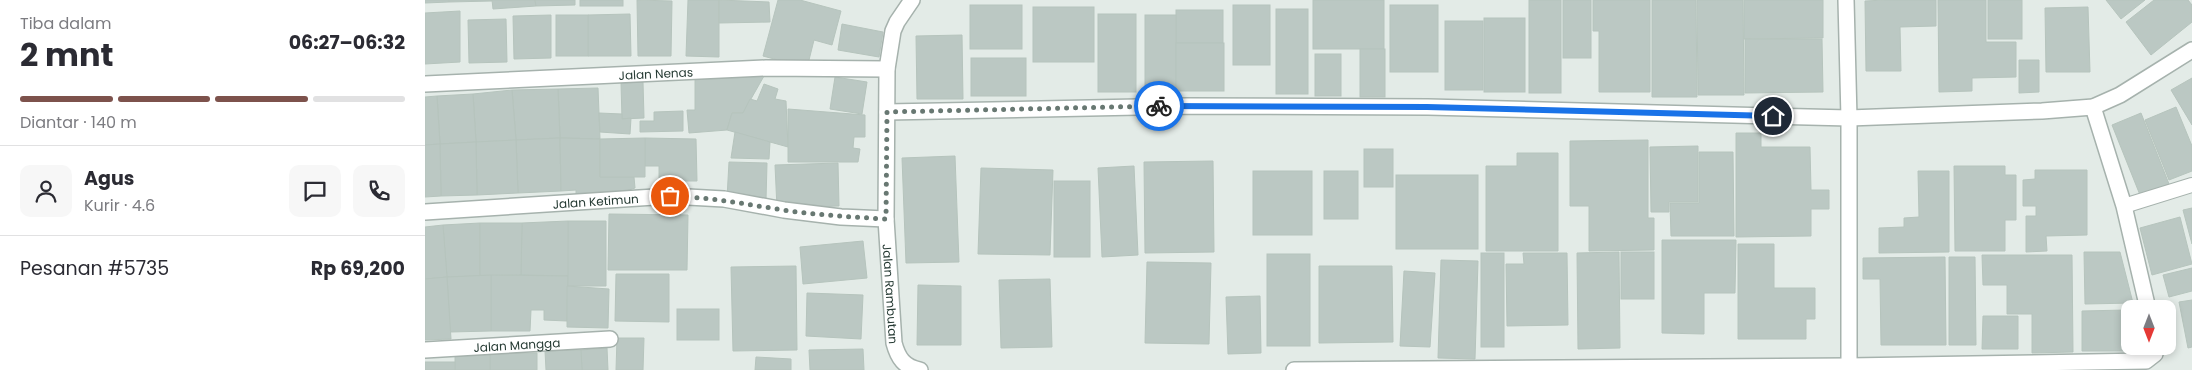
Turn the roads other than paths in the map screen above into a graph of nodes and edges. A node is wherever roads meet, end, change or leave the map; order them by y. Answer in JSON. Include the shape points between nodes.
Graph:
{"nodes":[{"id":1,"x":912,"y":0,"type":"edge"},
{"id":2,"x":1846,"y":0,"type":"edge"},
{"id":3,"x":2192,"y":50,"type":"edge"},
{"id":4,"x":887,"y":69,"type":"junction"},
{"id":5,"x":425,"y":84,"type":"edge"},
{"id":6,"x":2093,"y":107,"type":"junction"},
{"id":7,"x":887,"y":112,"type":"junction"},
{"id":8,"x":1849,"y":118,"type":"junction"},
{"id":9,"x":2192,"y":185,"type":"edge"},
{"id":10,"x":2124,"y":206,"type":"junction"},
{"id":11,"x":425,"y":212,"type":"edge"},
{"id":12,"x":886,"y":219,"type":"junction"},
{"id":13,"x":2146,"y":300,"type":"edge"},
{"id":14,"x":610,"y":339,"type":"dead end"},
{"id":15,"x":425,"y":350,"type":"edge"},
{"id":16,"x":2153,"y":355,"type":"edge"},
{"id":17,"x":1849,"y":366,"type":"junction"},
{"id":18,"x":921,"y":370,"type":"edge"},
{"id":19,"x":1294,"y":370,"type":"edge"}],
"edges":[{"from":1,"to":4,"type":"street","name":"Jalan Rambutan","via":[[893,31]]},
{"from":2,"to":8,"type":"street"},
{"from":3,"to":6,"type":"street","via":[[2120,95]]},
{"from":4,"to":5,"type":"street","name":"Jalan Nenas","via":[[766,68]]},
{"from":4,"to":7,"type":"street","name":"Jalan Rambutan"},
{"from":6,"to":8,"type":"street"},
{"from":6,"to":10,"type":"street"},
{"from":7,"to":8,"type":"street","via":[[1187,106],[1427,107]]},
{"from":7,"to":12,"type":"street","name":"Jalan Rambutan"},
{"from":8,"to":17,"type":"street"},
{"from":9,"to":10,"type":"lane"},
{"from":10,"to":13,"type":"street"},
{"from":11,"to":12,"type":"street","name":"Jalan Ketimun","via":[[687,196],[841,217]]},
{"from":12,"to":18,"type":"street","name":"Jalan Rambutan","via":[[894,343],[901,361]]},
{"from":14,"to":15,"type":"street","name":"Jalan Mangga"},
{"from":16,"to":17,"type":"street","via":[[2145,360]]},
{"from":17,"to":19,"type":"street"}]}
